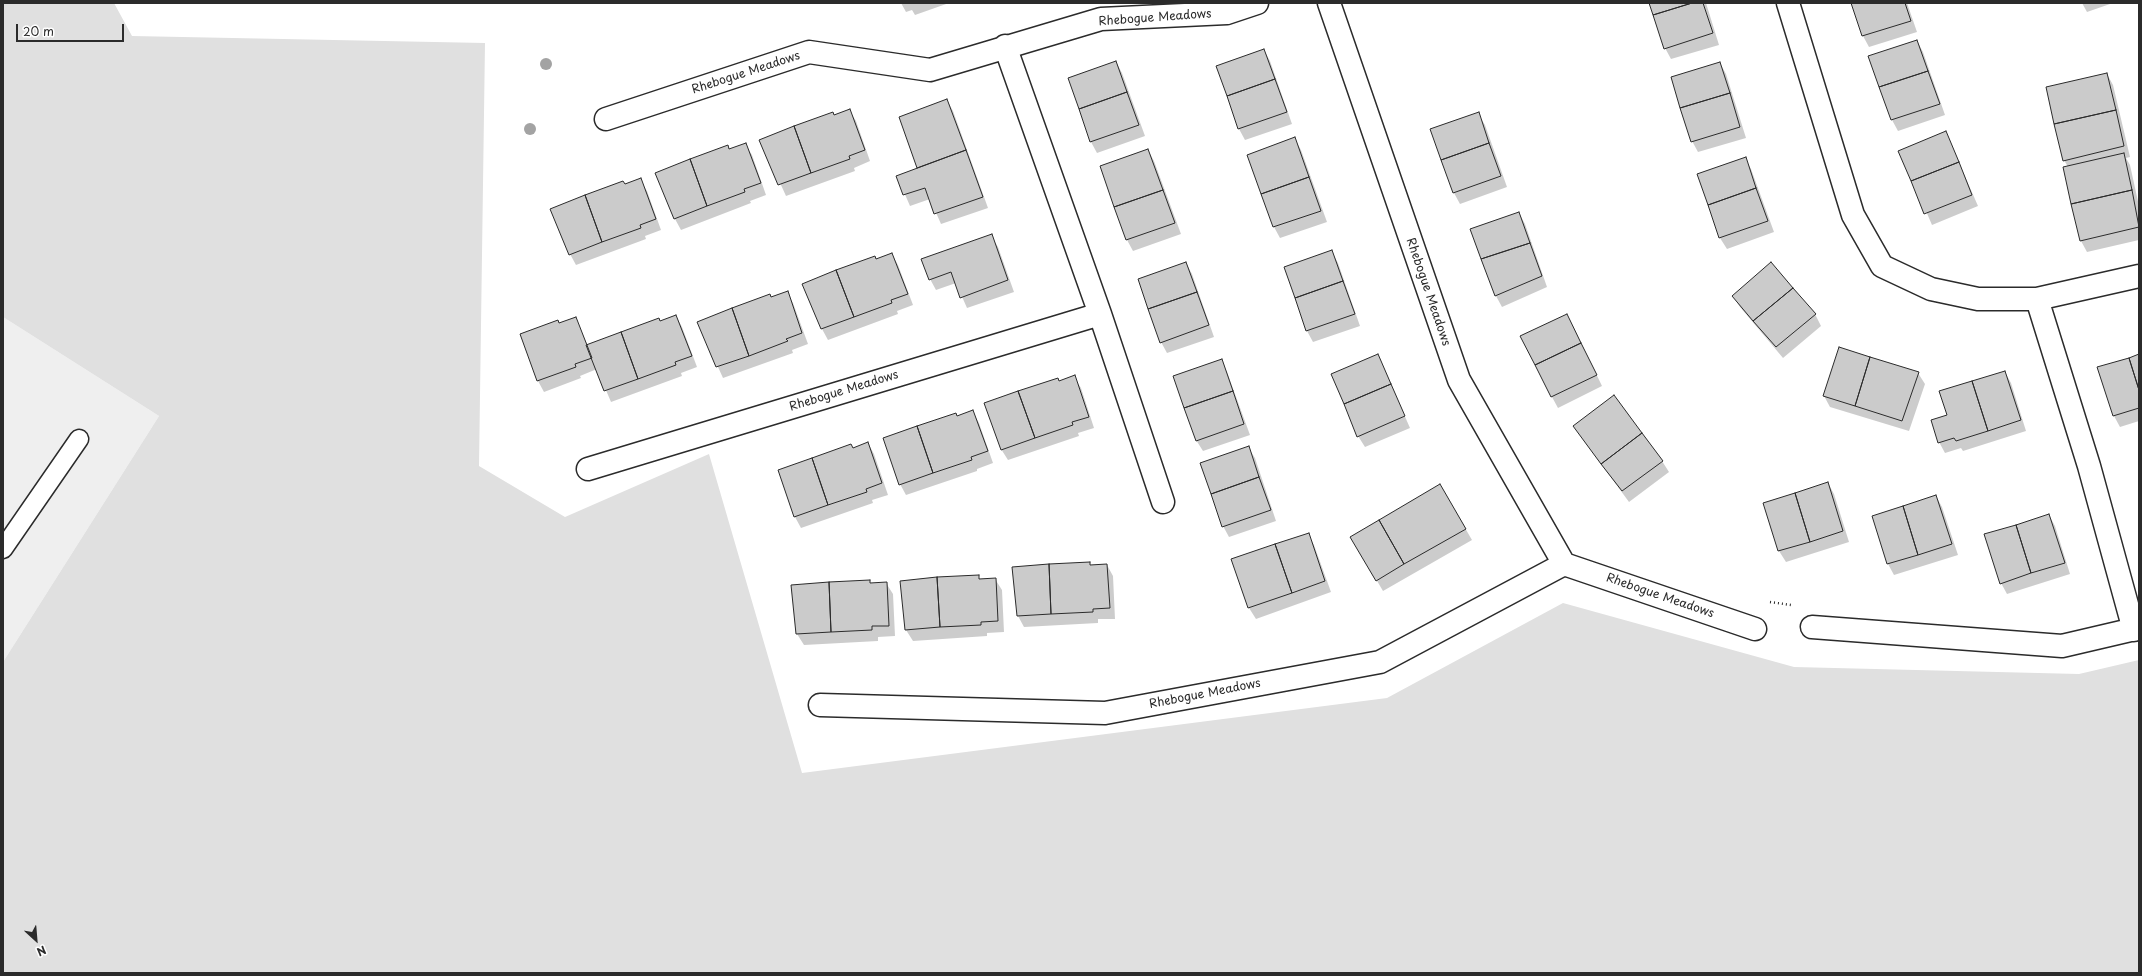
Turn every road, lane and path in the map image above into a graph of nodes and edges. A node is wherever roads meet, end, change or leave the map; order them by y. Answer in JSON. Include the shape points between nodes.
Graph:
{"nodes":[{"id":1,"x":1257,"y":3,"type":"edge"},
{"id":2,"x":1329,"y":3,"type":"edge"},
{"id":3,"x":1788,"y":3,"type":"edge"},
{"id":4,"x":1005,"y":46,"type":"junction"},
{"id":5,"x":606,"y":119,"type":"dead end"},
{"id":6,"x":2139,"y":276,"type":"edge"},
{"id":7,"x":2037,"y":299,"type":"junction"},
{"id":8,"x":1100,"y":314,"type":"junction"},
{"id":9,"x":78,"y":439,"type":"dead end"},
{"id":10,"x":588,"y":468,"type":"dead end"},
{"id":11,"x":1163,"y":502,"type":"dead end"},
{"id":12,"x":3,"y":549,"type":"edge"},
{"id":13,"x":1564,"y":564,"type":"junction"},
{"id":14,"x":1812,"y":627,"type":"dead end"},
{"id":15,"x":1755,"y":629,"type":"dead end"},
{"id":16,"x":2136,"y":629,"type":"edge"},
{"id":17,"x":820,"y":705,"type":"dead end"}],
"edges":[{"from":1,"to":4,"type":"street","name":"Rhebogue Meadows","via":[[1227,13],[1101,20]]},
{"from":2,"to":13,"type":"street","name":"Rhebogue Meadows","via":[[1459,380]]},
{"from":3,"to":7,"type":"street","via":[[1853,215],[1882,266],[1932,289],[1978,299]]},
{"from":4,"to":5,"type":"street","name":"Rhebogue Meadows","via":[[930,70],[809,52]]},
{"from":4,"to":8,"type":"street"},
{"from":6,"to":7,"type":"street"},
{"from":7,"to":16,"type":"street","via":[[2090,466]]},
{"from":8,"to":10,"type":"street","name":"Rhebogue Meadows"},
{"from":8,"to":11,"type":"street"},
{"from":9,"to":12,"type":"lane"},
{"from":13,"to":15,"type":"street","name":"Rhebogue Meadows"},
{"from":13,"to":17,"type":"street","name":"Rhebogue Meadows","via":[[1380,662],[1104,713]]},
{"from":14,"to":16,"type":"street","via":[[2062,646]]}]}
